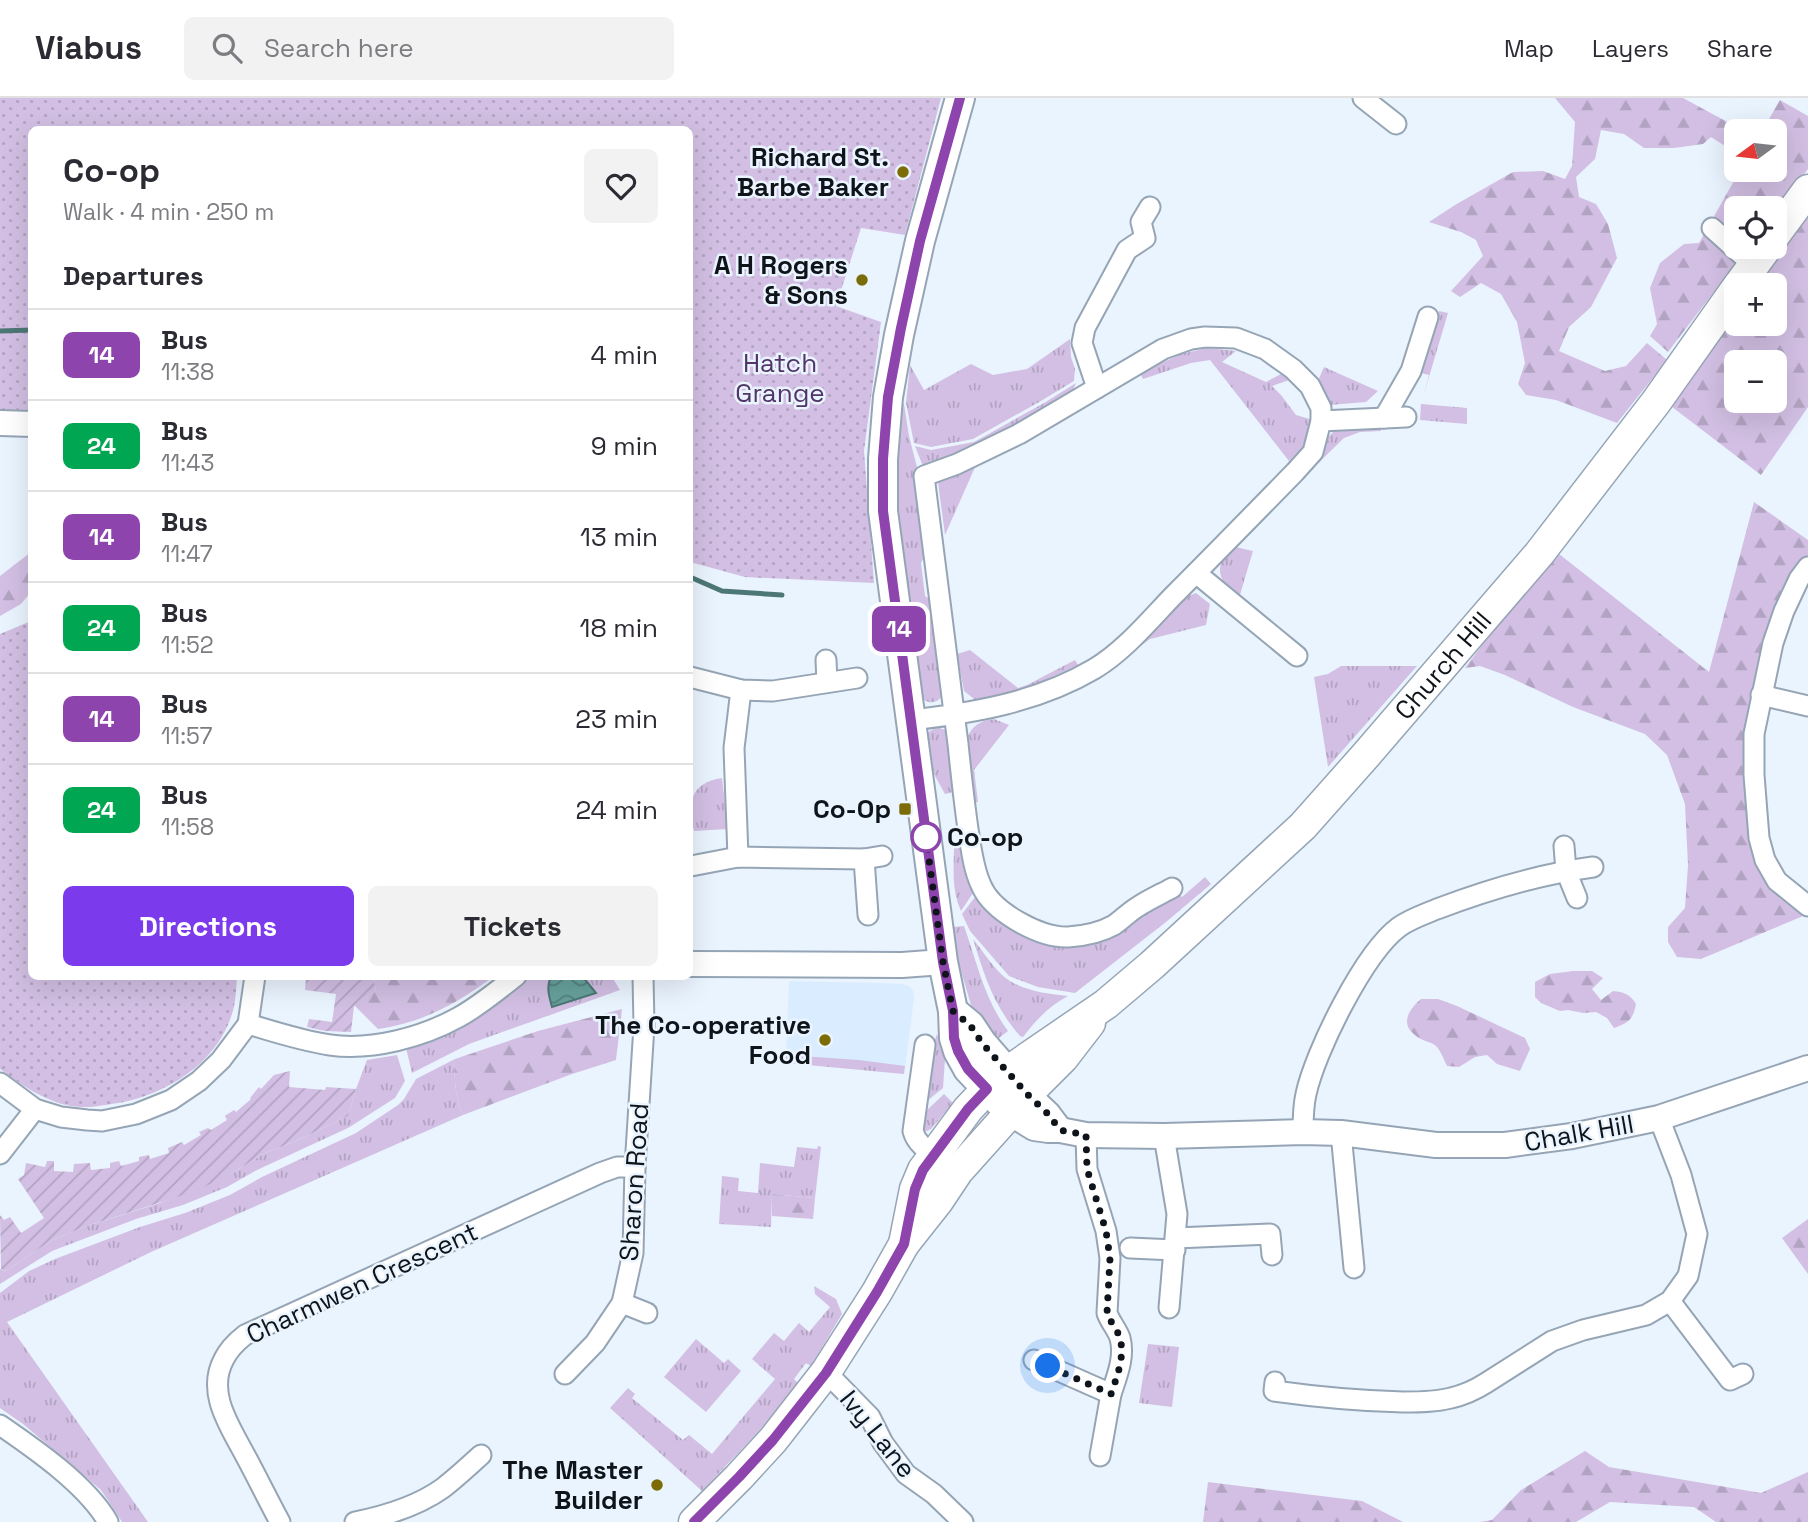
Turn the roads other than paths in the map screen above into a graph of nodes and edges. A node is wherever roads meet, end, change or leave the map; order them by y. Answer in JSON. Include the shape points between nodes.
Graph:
{"nodes":[{"id":1,"x":960,"y":98,"type":"edge"},
{"id":2,"x":1363,"y":98,"type":"edge"},
{"id":3,"x":1396,"y":124,"type":"dead end"},
{"id":4,"x":1808,"y":190,"type":"edge"},
{"id":5,"x":1150,"y":207,"type":"dead end"},
{"id":6,"x":1787,"y":218,"type":"edge"},
{"id":7,"x":1712,"y":228,"type":"dead end"},
{"id":8,"x":1749,"y":272,"type":"edge"},
{"id":9,"x":1428,"y":317,"type":"dead end"},
{"id":10,"x":1097,"y":388,"type":"junction"},
{"id":11,"x":1406,"y":417,"type":"dead end"},
{"id":12,"x":1384,"y":418,"type":"junction"},
{"id":13,"x":1321,"y":421,"type":"junction"},
{"id":14,"x":0,"y":423,"type":"edge"},
{"id":15,"x":28,"y":424,"type":"edge"},
{"id":16,"x":1808,"y":566,"type":"edge"},
{"id":17,"x":1196,"y":573,"type":"junction"},
{"id":18,"x":1297,"y":656,"type":"dead end"},
{"id":19,"x":826,"y":660,"type":"dead end"},
{"id":20,"x":693,"y":678,"type":"edge"},
{"id":21,"x":857,"y":678,"type":"dead end"},
{"id":22,"x":827,"y":682,"type":"junction"},
{"id":23,"x":741,"y":690,"type":"junction"},
{"id":24,"x":1761,"y":695,"type":"junction"},
{"id":25,"x":1808,"y":706,"type":"edge"},
{"id":26,"x":954,"y":715,"type":"junction"},
{"id":27,"x":911,"y":720,"type":"junction"},
{"id":28,"x":1564,"y":846,"type":"dead end"},
{"id":29,"x":738,"y":857,"type":"junction"},
{"id":30,"x":1593,"y":867,"type":"dead end"},
{"id":31,"x":693,"y":869,"type":"edge"},
{"id":32,"x":1566,"y":871,"type":"junction"},
{"id":33,"x":1172,"y":888,"type":"dead end"},
{"id":34,"x":1577,"y":898,"type":"dead end"},
{"id":35,"x":1808,"y":906,"type":"edge"},
{"id":36,"x":868,"y":915,"type":"dead end"},
{"id":37,"x":943,"y":962,"type":"junction"},
{"id":38,"x":693,"y":964,"type":"edge"},
{"id":39,"x":254,"y":980,"type":"edge"},
{"id":40,"x":511,"y":980,"type":"edge"},
{"id":41,"x":643,"y":980,"type":"edge"},
{"id":42,"x":1106,"y":1003,"type":"junction"},
{"id":43,"x":247,"y":1024,"type":"junction"},
{"id":44,"x":925,"y":1045,"type":"dead end"},
{"id":45,"x":1808,"y":1068,"type":"edge"},
{"id":46,"x":997,"y":1081,"type":"junction"},
{"id":47,"x":0,"y":1083,"type":"edge"},
{"id":48,"x":1019,"y":1104,"type":"junction"},
{"id":49,"x":35,"y":1109,"type":"junction"},
{"id":50,"x":1659,"y":1118,"type":"junction"},
{"id":51,"x":1303,"y":1132,"type":"junction"},
{"id":52,"x":1341,"y":1133,"type":"junction"},
{"id":53,"x":1086,"y":1135,"type":"junction"},
{"id":54,"x":1164,"y":1136,"type":"junction"},
{"id":55,"x":0,"y":1154,"type":"edge"},
{"id":56,"x":933,"y":1154,"type":"junction"},
{"id":57,"x":635,"y":1167,"type":"junction"},
{"id":58,"x":958,"y":1171,"type":"junction"},
{"id":59,"x":904,"y":1244,"type":"junction"},
{"id":60,"x":1175,"y":1244,"type":"junction"},
{"id":61,"x":1130,"y":1248,"type":"dead end"},
{"id":62,"x":1272,"y":1255,"type":"dead end"},
{"id":63,"x":1354,"y":1268,"type":"dead end"},
{"id":64,"x":1670,"y":1301,"type":"junction"},
{"id":65,"x":622,"y":1303,"type":"junction"},
{"id":66,"x":1169,"y":1308,"type":"dead end"},
{"id":67,"x":647,"y":1313,"type":"dead end"},
{"id":68,"x":1034,"y":1360,"type":"dead end"},
{"id":69,"x":826,"y":1373,"type":"junction"},
{"id":70,"x":565,"y":1374,"type":"dead end"},
{"id":71,"x":1732,"y":1381,"type":"dead end"},
{"id":72,"x":1274,"y":1391,"type":"dead end"},
{"id":73,"x":1111,"y":1394,"type":"junction"},
{"id":74,"x":0,"y":1425,"type":"edge"},
{"id":75,"x":481,"y":1455,"type":"dead end"},
{"id":76,"x":1100,"y":1456,"type":"dead end"},
{"id":77,"x":108,"y":1522,"type":"edge"},
{"id":78,"x":280,"y":1522,"type":"edge"},
{"id":79,"x":355,"y":1522,"type":"edge"},
{"id":80,"x":694,"y":1522,"type":"edge"},
{"id":81,"x":962,"y":1522,"type":"edge"}],
"edges":[{"from":1,"to":27,"type":"main road","via":[[913,270],[888,397],[883,459],[883,511]]},
{"from":2,"to":3,"type":"street"},
{"from":4,"to":6,"type":"main road"},
{"from":5,"to":10,"type":"street","via":[[1141,222],[1145,238],[1128,250],[1085,328],[1082,344]]},
{"from":7,"to":8,"type":"street"},
{"from":8,"to":42,"type":"main road","name":"Church Hill","via":[[1539,554],[1366,755],[1303,826]]},
{"from":9,"to":12,"type":"street","via":[[1411,371]]},
{"from":10,"to":13,"type":"street","via":[[1163,349],[1191,339],[1236,338],[1265,349],[1293,369],[1310,386],[1321,408]]},
{"from":10,"to":26,"type":"street","via":[[1019,434],[924,476]]},
{"from":11,"to":12,"type":"street"},
{"from":12,"to":13,"type":"street"},
{"from":13,"to":17,"type":"street","via":[[1313,452]]},
{"from":14,"to":15,"type":"street"},
{"from":16,"to":24,"type":"street","via":[[1780,622]]},
{"from":17,"to":18,"type":"street"},
{"from":17,"to":26,"type":"street","via":[[1097,668],[1058,688]]},
{"from":19,"to":22,"type":"street"},
{"from":20,"to":23,"type":"street"},
{"from":21,"to":22,"type":"street"},
{"from":22,"to":23,"type":"street","via":[[773,691]]},
{"from":23,"to":29,"type":"street","via":[[734,748]]},
{"from":24,"to":25,"type":"street"},
{"from":24,"to":35,"type":"street","via":[[1754,734],[1759,838],[1777,881]]},
{"from":26,"to":27,"type":"street"},
{"from":26,"to":33,"type":"street","via":[[971,851],[981,888],[999,909],[1020,924],[1067,937],[1114,925]]},
{"from":27,"to":37,"type":"main road"},
{"from":28,"to":32,"type":"street"},
{"from":29,"to":31,"type":"street"},
{"from":29,"to":36,"type":"street","via":[[873,858]]},
{"from":30,"to":32,"type":"street"},
{"from":32,"to":34,"type":"street"},
{"from":32,"to":51,"type":"street","via":[[1450,904],[1399,927],[1362,971],[1338,1014],[1309,1082]]},
{"from":37,"to":38,"type":"street"},
{"from":37,"to":46,"type":"main road","via":[[958,1051],[968,1069]]},
{"from":39,"to":43,"type":"street"},
{"from":40,"to":43,"type":"street","via":[[462,1016],[399,1040],[332,1045]]},
{"from":41,"to":57,"type":"street","name":"Sharon Road"},
{"from":42,"to":46,"type":"main road","name":"Church Hill"},
{"from":42,"to":48,"type":"main road","name":"Church Hill"},
{"from":43,"to":49,"type":"street","via":[[199,1081],[136,1114],[102,1121]]},
{"from":44,"to":56,"type":"street","via":[[913,1130],[922,1147]]},
{"from":45,"to":50,"type":"street","name":"Chalk Hill"},
{"from":46,"to":48,"type":"main road"},
{"from":46,"to":56,"type":"main road","name":"Church Hill"},
{"from":47,"to":49,"type":"street"},
{"from":48,"to":53,"type":"street","name":"Chalk Hill","via":[[1048,1114],[1060,1130]]},
{"from":48,"to":58,"type":"main road","name":"Church Hill"},
{"from":49,"to":55,"type":"street"},
{"from":50,"to":52,"type":"street","name":"Chalk Hill","via":[[1505,1145],[1436,1145]]},
{"from":50,"to":64,"type":"street","via":[[1697,1234],[1688,1276]]},
{"from":51,"to":52,"type":"street","name":"Chalk Hill"},
{"from":51,"to":54,"type":"street","name":"Chalk Hill"},
{"from":52,"to":63,"type":"street"},
{"from":53,"to":54,"type":"street","name":"Chalk Hill"},
{"from":53,"to":73,"type":"street","via":[[1087,1169],[1110,1258],[1107,1313],[1122,1350]]},
{"from":54,"to":60,"type":"street","via":[[1177,1214]]},
{"from":56,"to":58,"type":"street"},
{"from":56,"to":59,"type":"main road","name":"Church Hill","via":[[915,1189]]},
{"from":57,"to":65,"type":"street","name":"Sharon Road","via":[[633,1253]]},
{"from":57,"to":78,"type":"street","name":"Charmwen Crescent","via":[[600,1173],[238,1340],[218,1372],[217,1391],[223,1412]]},
{"from":58,"to":59,"type":"main road","name":"Church Hill"},
{"from":59,"to":69,"type":"main road"},
{"from":60,"to":61,"type":"street"},
{"from":60,"to":62,"type":"street","via":[[1270,1234]]},
{"from":60,"to":66,"type":"street"},
{"from":64,"to":71,"type":"street"},
{"from":64,"to":72,"type":"street","via":[[1646,1315],[1552,1341],[1475,1390],[1451,1399],[1387,1402]]},
{"from":65,"to":67,"type":"street"},
{"from":65,"to":70,"type":"street","name":"Sharon Road","via":[[595,1343]]},
{"from":68,"to":73,"type":"street"},
{"from":69,"to":80,"type":"main road","via":[[773,1440]]},
{"from":69,"to":81,"type":"street","name":"Ivy Lane","via":[[870,1417],[906,1474]]},
{"from":73,"to":76,"type":"street"},
{"from":74,"to":77,"type":"street","via":[[75,1482]]},
{"from":75,"to":79,"type":"street","via":[[423,1499]]}]}
